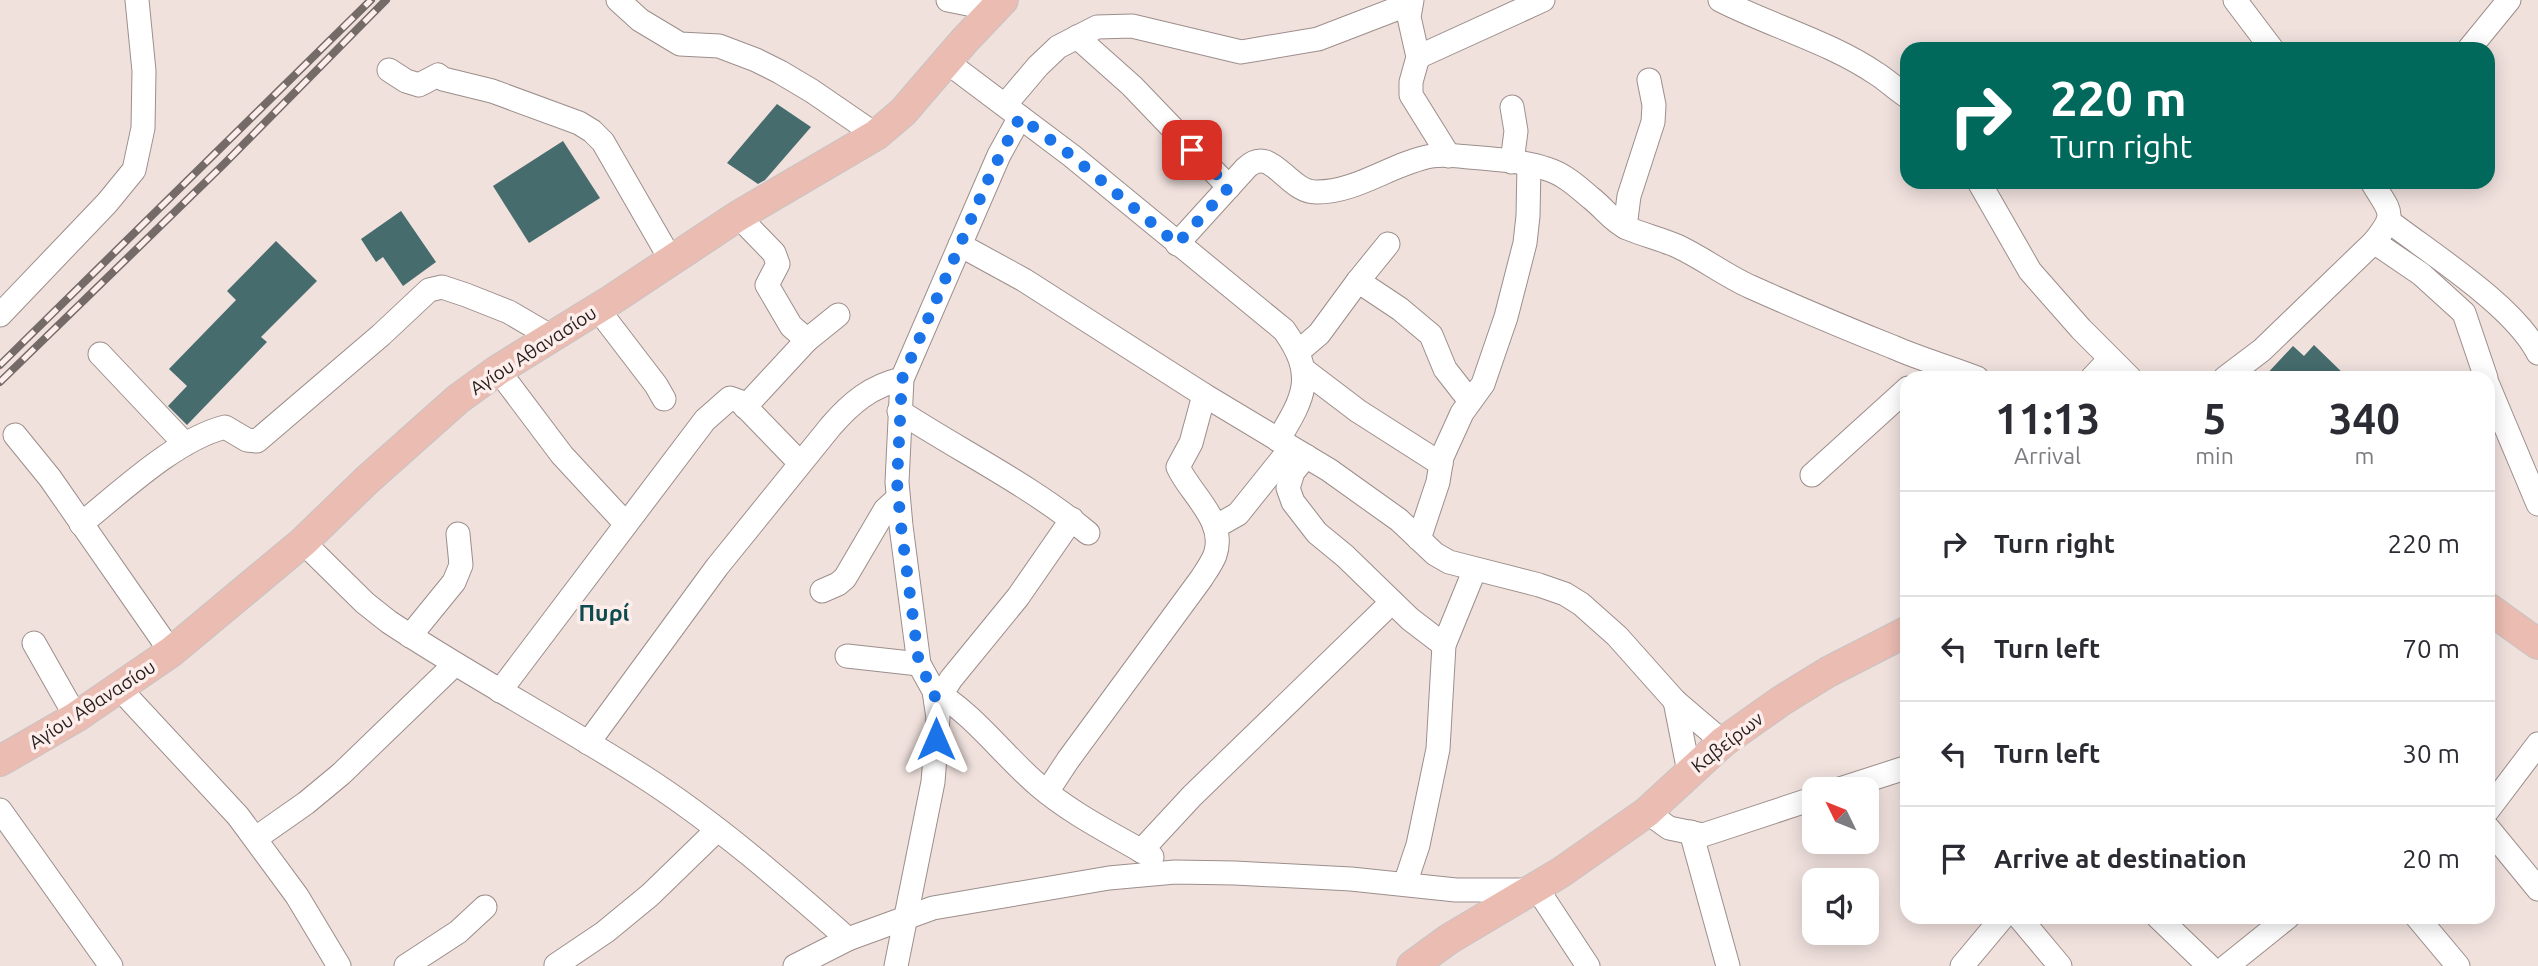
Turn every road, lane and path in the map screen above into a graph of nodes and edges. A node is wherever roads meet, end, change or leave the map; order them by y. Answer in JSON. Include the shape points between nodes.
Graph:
{"nodes":[{"id":1,"x":137,"y":0,"type":"edge"},
{"id":2,"x":618,"y":0,"type":"edge"},
{"id":3,"x":1543,"y":0,"type":"edge"},
{"id":4,"x":1720,"y":0,"type":"edge"},
{"id":5,"x":2235,"y":0,"type":"edge"},
{"id":6,"x":2509,"y":0,"type":"edge"},
{"id":7,"x":975,"y":2,"type":"edge"},
{"id":8,"x":1410,"y":2,"type":"edge"},
{"id":9,"x":1077,"y":37,"type":"junction"},
{"id":10,"x":2267,"y":42,"type":"edge"},
{"id":11,"x":2475,"y":42,"type":"edge"},
{"id":12,"x":1418,"y":57,"type":"junction"},
{"id":13,"x":947,"y":62,"type":"junction"},
{"id":14,"x":389,"y":70,"type":"dead end"},
{"id":15,"x":1649,"y":80,"type":"dead end"},
{"id":16,"x":1900,"y":91,"type":"edge"},
{"id":17,"x":1512,"y":107,"type":"dead end"},
{"id":18,"x":1012,"y":111,"type":"junction"},
{"id":19,"x":876,"y":135,"type":"junction"},
{"id":20,"x":1449,"y":156,"type":"junction"},
{"id":21,"x":1520,"y":164,"type":"junction"},
{"id":22,"x":1229,"y":187,"type":"junction"},
{"id":23,"x":1983,"y":189,"type":"edge"},
{"id":24,"x":2376,"y":189,"type":"edge"},
{"id":25,"x":738,"y":216,"type":"junction"},
{"id":26,"x":2390,"y":222,"type":"junction"},
{"id":27,"x":1625,"y":227,"type":"junction"},
{"id":28,"x":2374,"y":242,"type":"junction"},
{"id":29,"x":1177,"y":244,"type":"junction"},
{"id":30,"x":1388,"y":244,"type":"dead end"},
{"id":31,"x":960,"y":245,"type":"junction"},
{"id":32,"x":671,"y":260,"type":"junction"},
{"id":33,"x":1358,"y":281,"type":"junction"},
{"id":34,"x":597,"y":308,"type":"junction"},
{"id":35,"x":0,"y":315,"type":"edge"},
{"id":36,"x":838,"y":315,"type":"dead end"},
{"id":37,"x":550,"y":336,"type":"junction"},
{"id":38,"x":807,"y":340,"type":"junction"},
{"id":39,"x":2538,"y":353,"type":"edge"},
{"id":40,"x":100,"y":354,"type":"dead end"},
{"id":41,"x":2110,"y":359,"type":"junction"},
{"id":42,"x":1301,"y":360,"type":"junction"},
{"id":43,"x":1923,"y":369,"type":"edge"},
{"id":44,"x":498,"y":370,"type":"junction"},
{"id":45,"x":2099,"y":371,"type":"edge"},
{"id":46,"x":2123,"y":371,"type":"edge"},
{"id":47,"x":2234,"y":371,"type":"edge"},
{"id":48,"x":2484,"y":371,"type":"edge"},
{"id":49,"x":902,"y":379,"type":"junction"},
{"id":50,"x":1204,"y":395,"type":"junction"},
{"id":51,"x":1900,"y":395,"type":"edge"},
{"id":52,"x":664,"y":399,"type":"dead end"},
{"id":53,"x":1470,"y":401,"type":"junction"},
{"id":54,"x":2495,"y":402,"type":"edge"},
{"id":55,"x":744,"y":407,"type":"junction"},
{"id":56,"x":900,"y":411,"type":"junction"},
{"id":57,"x":15,"y":435,"type":"dead end"},
{"id":58,"x":185,"y":444,"type":"junction"},
{"id":59,"x":1292,"y":448,"type":"junction"},
{"id":60,"x":800,"y":463,"type":"junction"},
{"id":61,"x":1441,"y":464,"type":"junction"},
{"id":62,"x":1812,"y":475,"type":"dead end"},
{"id":63,"x":898,"y":498,"type":"junction"},
{"id":64,"x":2538,"y":505,"type":"edge"},
{"id":65,"x":81,"y":524,"type":"junction"},
{"id":66,"x":626,"y":524,"type":"junction"},
{"id":67,"x":1215,"y":527,"type":"junction"},
{"id":68,"x":458,"y":534,"type":"dead end"},
{"id":69,"x":1419,"y":540,"type":"junction"},
{"id":70,"x":303,"y":542,"type":"junction"},
{"id":71,"x":1475,"y":569,"type":"junction"},
{"id":72,"x":822,"y":591,"type":"dead end"},
{"id":73,"x":1392,"y":602,"type":"junction"},
{"id":74,"x":2495,"y":613,"type":"edge"},
{"id":75,"x":1900,"y":635,"type":"edge"},
{"id":76,"x":410,"y":636,"type":"junction"},
{"id":77,"x":34,"y":643,"type":"dead end"},
{"id":78,"x":2538,"y":644,"type":"edge"},
{"id":79,"x":1444,"y":645,"type":"junction"},
{"id":80,"x":171,"y":652,"type":"junction"},
{"id":81,"x":847,"y":656,"type":"dead end"},
{"id":82,"x":455,"y":664,"type":"junction"},
{"id":83,"x":919,"y":664,"type":"junction"},
{"id":84,"x":120,"y":689,"type":"junction"},
{"id":85,"x":500,"y":691,"type":"junction"},
{"id":86,"x":938,"y":693,"type":"junction"},
{"id":87,"x":1675,"y":701,"type":"junction"},
{"id":88,"x":76,"y":717,"type":"junction"},
{"id":89,"x":1723,"y":742,"type":"junction"},
{"id":90,"x":588,"y":743,"type":"junction"},
{"id":91,"x":2538,"y":744,"type":"edge"},
{"id":92,"x":0,"y":761,"type":"edge"},
{"id":93,"x":1689,"y":772,"type":"junction"},
{"id":94,"x":1900,"y":776,"type":"edge"},
{"id":95,"x":1880,"y":780,"type":"edge"},
{"id":96,"x":1047,"y":792,"type":"junction"},
{"id":97,"x":1802,"y":801,"type":"edge"},
{"id":98,"x":2495,"y":801,"type":"edge"},
{"id":99,"x":0,"y":810,"type":"edge"},
{"id":100,"x":1647,"y":813,"type":"junction"},
{"id":101,"x":717,"y":830,"type":"junction"},
{"id":102,"x":1691,"y":832,"type":"junction"},
{"id":103,"x":2495,"y":837,"type":"edge"},
{"id":104,"x":256,"y":838,"type":"junction"},
{"id":105,"x":1141,"y":851,"type":"junction"},
{"id":106,"x":1175,"y":872,"type":"junction"},
{"id":107,"x":1542,"y":883,"type":"junction"},
{"id":108,"x":1405,"y":884,"type":"junction"},
{"id":109,"x":2538,"y":889,"type":"edge"},
{"id":110,"x":485,"y":907,"type":"dead end"},
{"id":111,"x":906,"y":916,"type":"junction"},
{"id":112,"x":1997,"y":924,"type":"edge"},
{"id":113,"x":2025,"y":924,"type":"edge"},
{"id":114,"x":2165,"y":924,"type":"edge"},
{"id":115,"x":2279,"y":924,"type":"edge"},
{"id":116,"x":2423,"y":924,"type":"edge"},
{"id":117,"x":848,"y":939,"type":"junction"},
{"id":118,"x":580,"y":958,"type":"edge"},
{"id":119,"x":556,"y":965,"type":"edge"},
{"id":120,"x":111,"y":966,"type":"edge"},
{"id":121,"x":339,"y":966,"type":"edge"},
{"id":122,"x":406,"y":966,"type":"edge"},
{"id":123,"x":795,"y":966,"type":"edge"},
{"id":124,"x":897,"y":966,"type":"edge"},
{"id":125,"x":1412,"y":966,"type":"edge"},
{"id":126,"x":1588,"y":966,"type":"edge"},
{"id":127,"x":1728,"y":966,"type":"edge"},
{"id":128,"x":1962,"y":966,"type":"edge"},
{"id":129,"x":2060,"y":966,"type":"edge"},
{"id":130,"x":2209,"y":966,"type":"edge"},
{"id":131,"x":2227,"y":966,"type":"edge"},
{"id":132,"x":2458,"y":966,"type":"edge"}],
"edges":[{"from":1,"to":35,"type":"street","via":[[144,71],[143,128],[134,170]]},
{"from":2,"to":19,"type":"street","via":[[640,20],[680,44],[719,46],[779,72]]},
{"from":3,"to":12,"type":"street"},
{"from":4,"to":16,"type":"street","via":[[1834,51]]},
{"from":5,"to":10,"type":"street"},
{"from":6,"to":11,"type":"street"},
{"from":7,"to":13,"type":"main road","name":"Αγίου Αθανασίου"},
{"from":8,"to":9,"type":"street","via":[[1318,39],[1241,52],[1132,26],[1097,27]]},
{"from":8,"to":12,"type":"street"},
{"from":9,"to":18,"type":"street","via":[[1038,66]]},
{"from":9,"to":22,"type":"street","via":[[1132,86]]},
{"from":12,"to":20,"type":"street","via":[[1411,95]]},
{"from":13,"to":18,"type":"street"},
{"from":13,"to":19,"type":"main road","name":"Αγίου Αθανασίου"},
{"from":14,"to":32,"type":"street","via":[[419,85],[438,75],[492,91],[592,131],[603,142]]},
{"from":15,"to":27,"type":"street","via":[[1653,122],[1629,196]]},
{"from":17,"to":21,"type":"street"},
{"from":18,"to":29,"type":"street"},
{"from":18,"to":31,"type":"street","via":[[999,155]]},
{"from":19,"to":25,"type":"main road","name":"Αγίου Αθανασίου"},
{"from":20,"to":21,"type":"street"},
{"from":20,"to":22,"type":"street","via":[[1415,161],[1330,192],[1311,192],[1296,185],[1260,159],[1253,160]]},
{"from":21,"to":27,"type":"street","via":[[1565,177]]},
{"from":21,"to":53,"type":"street","via":[[1528,216],[1516,276],[1491,364]]},
{"from":22,"to":29,"type":"street"},
{"from":23,"to":41,"type":"street","via":[[2030,271]]},
{"from":24,"to":26,"type":"street"},
{"from":25,"to":32,"type":"main road","name":"Αγίου Αθανασίου"},
{"from":25,"to":38,"type":"street","via":[[774,253],[778,264],[767,285],[792,326]]},
{"from":26,"to":28,"type":"street"},
{"from":26,"to":39,"type":"street","via":[[2505,313],[2525,331]]},
{"from":27,"to":43,"type":"street","via":[[1676,246]]},
{"from":28,"to":47,"type":"street"},
{"from":28,"to":48,"type":"street","via":[[2421,274],[2464,313]]},
{"from":29,"to":42,"type":"street","via":[[1284,330]]},
{"from":30,"to":33,"type":"street"},
{"from":31,"to":49,"type":"street"},
{"from":31,"to":50,"type":"street","via":[[1024,280]]},
{"from":32,"to":34,"type":"main road","name":"Αγίου Αθανασίου"},
{"from":33,"to":42,"type":"street"},
{"from":33,"to":53,"type":"street","via":[[1431,335],[1445,369]]},
{"from":34,"to":37,"type":"main road","name":"Αγίου Αθανασίου"},
{"from":34,"to":52,"type":"street"},
{"from":36,"to":38,"type":"street"},
{"from":37,"to":44,"type":"main road","name":"Αγίου Αθανασίου"},
{"from":37,"to":58,"type":"street","via":[[509,312],[442,286],[429,290],[257,441],[225,427]]},
{"from":38,"to":55,"type":"street"},
{"from":40,"to":58,"type":"street"},
{"from":41,"to":45,"type":"street"},
{"from":41,"to":46,"type":"street"},
{"from":42,"to":59,"type":"street","via":[[1302,393],[1292,416]]},
{"from":42,"to":61,"type":"street","via":[[1358,411]]},
{"from":44,"to":66,"type":"street","via":[[562,455]]},
{"from":44,"to":70,"type":"main road","name":"Αγίου Αθανασίου","via":[[458,399]]},
{"from":49,"to":56,"type":"street"},
{"from":49,"to":60,"type":"street","via":[[878,386],[850,405]]},
{"from":50,"to":59,"type":"street"},
{"from":50,"to":67,"type":"street","via":[[1191,443],[1178,467]]},
{"from":51,"to":62,"type":"street"},
{"from":53,"to":61,"type":"street"},
{"from":54,"to":64,"type":"street"},
{"from":55,"to":60,"type":"street"},
{"from":55,"to":66,"type":"street","via":[[730,398],[714,410]]},
{"from":56,"to":63,"type":"street"},
{"from":56,"to":86,"type":"street","via":[[993,466],[1080,526]]},
{"from":57,"to":65,"type":"street"},
{"from":58,"to":65,"type":"street"},
{"from":59,"to":67,"type":"street","via":[[1238,514]]},
{"from":59,"to":69,"type":"street","via":[[1399,520]]},
{"from":59,"to":73,"type":"street","via":[[1288,488],[1293,502],[1318,533]]},
{"from":60,"to":90,"type":"street","via":[[717,566]]},
{"from":61,"to":69,"type":"street"},
{"from":63,"to":72,"type":"street","via":[[885,510],[845,578]]},
{"from":63,"to":83,"type":"street"},
{"from":65,"to":80,"type":"street"},
{"from":66,"to":85,"type":"street"},
{"from":67,"to":96,"type":"street","via":[[1215,555],[1201,579]]},
{"from":68,"to":76,"type":"street","via":[[461,565],[454,582]]},
{"from":69,"to":71,"type":"street","via":[[1449,562]]},
{"from":70,"to":76,"type":"street","via":[[365,603]]},
{"from":70,"to":80,"type":"main road","name":"Αγίου Αθανασίου"},
{"from":71,"to":79,"type":"street"},
{"from":71,"to":87,"type":"street","via":[[1539,585],[1581,604],[1617,636]]},
{"from":73,"to":79,"type":"street"},
{"from":73,"to":105,"type":"street"},
{"from":74,"to":78,"type":"main road"},
{"from":75,"to":89,"type":"main road","name":"Καβείρων","via":[[1828,672]]},
{"from":76,"to":82,"type":"street"},
{"from":77,"to":88,"type":"street"},
{"from":79,"to":108,"type":"street","via":[[1438,749]]},
{"from":80,"to":84,"type":"main road","name":"Αγίου Αθανασίου"},
{"from":81,"to":83,"type":"street"},
{"from":82,"to":85,"type":"street"},
{"from":82,"to":104,"type":"street","via":[[341,774]]},
{"from":83,"to":86,"type":"street"},
{"from":84,"to":88,"type":"main road","name":"Αγίου Αθανασίου"},
{"from":84,"to":104,"type":"street"},
{"from":85,"to":90,"type":"street"},
{"from":86,"to":96,"type":"street"},
{"from":86,"to":111,"type":"street","via":[[933,782]]},
{"from":87,"to":89,"type":"street"},
{"from":87,"to":93,"type":"street"},
{"from":88,"to":92,"type":"main road","name":"Αγίου Αθανασίου"},
{"from":89,"to":93,"type":"main road","name":"Καβείρων"},
{"from":90,"to":101,"type":"street"},
{"from":91,"to":98,"type":"street"},
{"from":93,"to":100,"type":"main road","name":"Καβείρων"},
{"from":94,"to":95,"type":"street"},
{"from":96,"to":105,"type":"street"},
{"from":97,"to":102,"type":"street","via":[[1703,835]]},
{"from":99,"to":120,"type":"street"},
{"from":100,"to":102,"type":"street","via":[[1669,828]]},
{"from":100,"to":107,"type":"main road","name":"Καβείρων"},
{"from":101,"to":117,"type":"street"},
{"from":101,"to":118,"type":"street"},
{"from":102,"to":127,"type":"street"},
{"from":103,"to":109,"type":"street"},
{"from":104,"to":121,"type":"street"},
{"from":105,"to":106,"type":"street"},
{"from":106,"to":108,"type":"street"},
{"from":106,"to":111,"type":"street","via":[[1029,890]]},
{"from":107,"to":108,"type":"street","via":[[1456,890]]},
{"from":107,"to":125,"type":"main road","name":"Καβείρων"},
{"from":107,"to":126,"type":"street"},
{"from":110,"to":122,"type":"street","via":[[458,932]]},
{"from":111,"to":117,"type":"street"},
{"from":111,"to":124,"type":"street"},
{"from":112,"to":128,"type":"street"},
{"from":113,"to":129,"type":"street"},
{"from":114,"to":130,"type":"street"},
{"from":115,"to":131,"type":"street"},
{"from":116,"to":132,"type":"street"},
{"from":117,"to":123,"type":"street"},
{"from":118,"to":119,"type":"street"}]}
